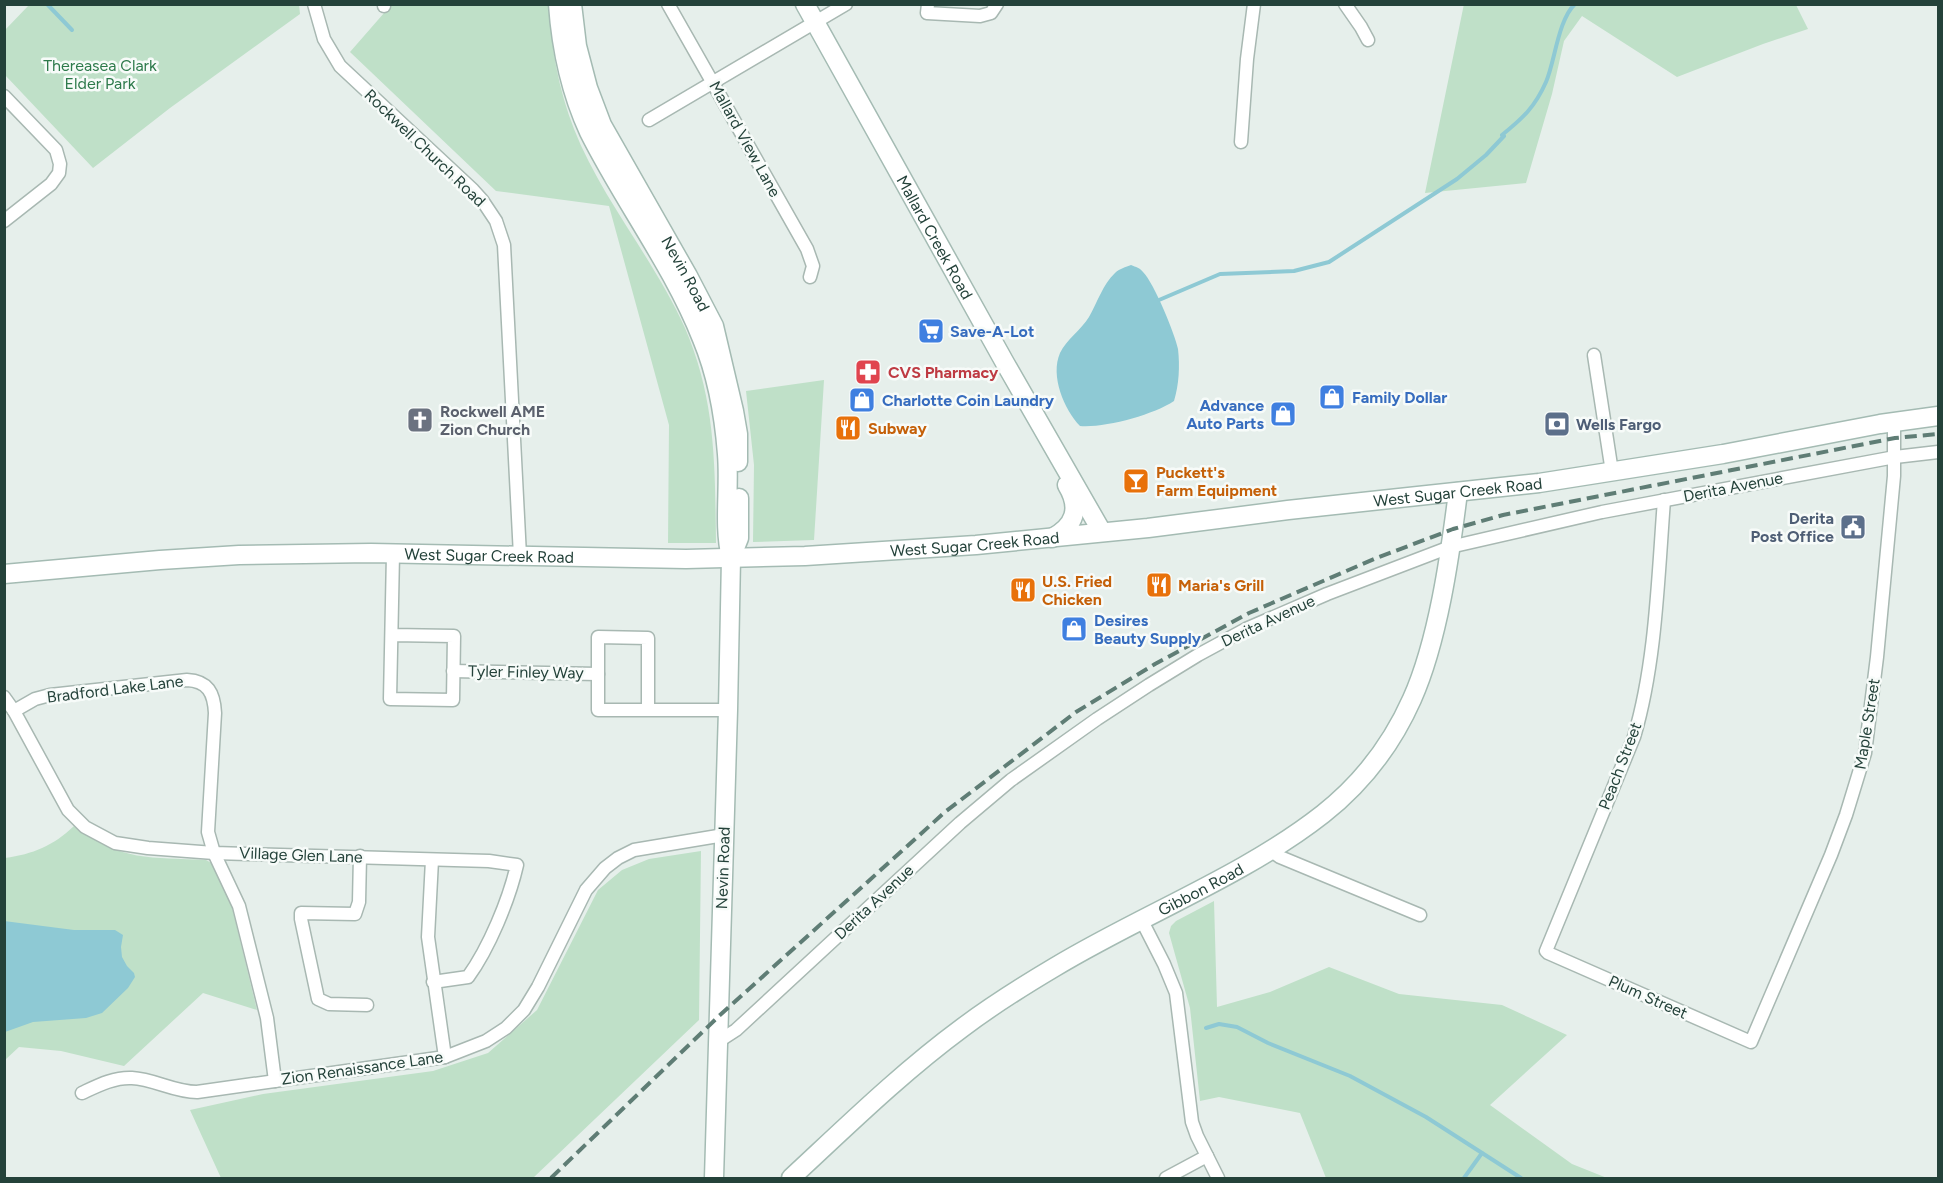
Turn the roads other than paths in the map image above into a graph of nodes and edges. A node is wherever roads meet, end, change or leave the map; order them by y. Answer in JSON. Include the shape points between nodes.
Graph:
{"nodes":[{"id":1,"x":314,"y":4,"type":"edge"},
{"id":2,"x":558,"y":4,"type":"edge"},
{"id":3,"x":572,"y":4,"type":"edge"},
{"id":4,"x":668,"y":4,"type":"edge"},
{"id":5,"x":805,"y":4,"type":"edge"},
{"id":6,"x":846,"y":4,"type":"edge"},
{"id":7,"x":928,"y":4,"type":"edge"},
{"id":8,"x":997,"y":4,"type":"edge"},
{"id":9,"x":1254,"y":4,"type":"edge"},
{"id":10,"x":1345,"y":4,"type":"edge"},
{"id":11,"x":815,"y":23,"type":"junction"},
{"id":12,"x":1368,"y":40,"type":"dead end"},
{"id":13,"x":713,"y":82,"type":"junction"},
{"id":14,"x":4,"y":96,"type":"edge"},
{"id":15,"x":649,"y":120,"type":"dead end"},
{"id":16,"x":1241,"y":142,"type":"dead end"},
{"id":17,"x":4,"y":221,"type":"edge"},
{"id":18,"x":810,"y":277,"type":"dead end"},
{"id":19,"x":1594,"y":355,"type":"dead end"},
{"id":20,"x":1016,"y":383,"type":"junction"},
{"id":21,"x":1938,"y":416,"type":"edge"},
{"id":22,"x":1894,"y":422,"type":"junction"},
{"id":23,"x":1938,"y":452,"type":"edge"},
{"id":24,"x":1895,"y":458,"type":"junction"},
{"id":25,"x":1612,"y":472,"type":"junction"},
{"id":26,"x":1458,"y":492,"type":"junction"},
{"id":27,"x":1664,"y":500,"type":"junction"},
{"id":28,"x":1102,"y":532,"type":"junction"},
{"id":29,"x":1052,"y":537,"type":"junction"},
{"id":30,"x":1450,"y":547,"type":"junction"},
{"id":31,"x":393,"y":554,"type":"junction"},
{"id":32,"x":520,"y":556,"type":"junction"},
{"id":33,"x":731,"y":558,"type":"junction"},
{"id":34,"x":4,"y":574,"type":"edge"},
{"id":35,"x":392,"y":635,"type":"junction"},
{"id":36,"x":453,"y":671,"type":"junction"},
{"id":37,"x":598,"y":674,"type":"junction"},
{"id":38,"x":4,"y":697,"type":"edge"},
{"id":39,"x":648,"y":710,"type":"junction"},
{"id":40,"x":728,"y":710,"type":"junction"},
{"id":41,"x":14,"y":711,"type":"junction"},
{"id":42,"x":724,"y":835,"type":"junction"},
{"id":43,"x":1270,"y":850,"type":"junction"},
{"id":44,"x":214,"y":853,"type":"junction"},
{"id":45,"x":360,"y":856,"type":"junction"},
{"id":46,"x":432,"y":860,"type":"junction"},
{"id":47,"x":1420,"y":915,"type":"dead end"},
{"id":48,"x":1141,"y":919,"type":"junction"},
{"id":49,"x":1546,"y":951,"type":"joint"},
{"id":50,"x":433,"y":982,"type":"junction"},
{"id":51,"x":368,"y":1005,"type":"dead end"},
{"id":52,"x":719,"y":1041,"type":"junction"},
{"id":53,"x":1751,"y":1042,"type":"joint"},
{"id":54,"x":445,"y":1057,"type":"junction"},
{"id":55,"x":275,"y":1081,"type":"junction"},
{"id":56,"x":82,"y":1093,"type":"dead end"},
{"id":57,"x":1207,"y":1156,"type":"junction"},
{"id":58,"x":714,"y":1179,"type":"edge"},
{"id":59,"x":791,"y":1179,"type":"edge"},
{"id":60,"x":1166,"y":1179,"type":"edge"},
{"id":61,"x":1218,"y":1179,"type":"edge"}],
"edges":[{"from":1,"to":32,"type":"street","name":"Rockwell Church Road","via":[[324,39],[340,66],[473,190],[502,237]]},
{"from":2,"to":33,"type":"main road","name":"Nevin Road","via":[[563,48],[589,131],[676,283],[712,368],[721,402],[727,455],[726,538]]},
{"from":3,"to":33,"type":"main road","name":"Nevin Road","via":[[582,67],[602,125],[714,326],[738,434],[739,538]]},
{"from":4,"to":13,"type":"street","name":"Mallard View Lane"},
{"from":5,"to":11,"type":"main road","name":"Mallard Creek Road"},
{"from":6,"to":11,"type":"street"},
{"from":7,"to":8,"type":"street","via":[[927,13],[980,16],[991,13]]},
{"from":9,"to":16,"type":"street"},
{"from":10,"to":12,"type":"street"},
{"from":11,"to":13,"type":"street"},
{"from":11,"to":20,"type":"main road","name":"Mallard Creek Road"},
{"from":13,"to":15,"type":"street"},
{"from":13,"to":18,"type":"street","name":"Mallard View Lane","via":[[807,249],[813,266]]},
{"from":14,"to":17,"type":"street","via":[[56,150],[60,164],[51,184]]},
{"from":19,"to":25,"type":"street"},
{"from":20,"to":28,"type":"main road","name":"Mallard Creek Road"},
{"from":20,"to":29,"type":"main road","via":[[1016,396],[1071,491],[1071,522]]},
{"from":21,"to":22,"type":"main road","name":"West Sugar Creek Road"},
{"from":22,"to":24,"type":"street","name":"Maple Street"},
{"from":22,"to":25,"type":"main road","name":"West Sugar Creek Road"},
{"from":23,"to":24,"type":"street","name":"Derita Avenue"},
{"from":24,"to":27,"type":"street","name":"Derita Avenue"},
{"from":24,"to":53,"type":"street","name":"Maple Street","via":[[1865,753],[1831,855]]},
{"from":25,"to":26,"type":"main road","name":"West Sugar Creek Road"},
{"from":26,"to":28,"type":"main road","name":"West Sugar Creek Road"},
{"from":26,"to":30,"type":"main road","name":"Gibbon Road"},
{"from":27,"to":30,"type":"street","name":"Derita Avenue"},
{"from":27,"to":49,"type":"street","name":"Peach Street","via":[[1640,716]]},
{"from":28,"to":29,"type":"main road","name":"West Sugar Creek Road"},
{"from":29,"to":33,"type":"main road","name":"West Sugar Creek Road","via":[[887,552]]},
{"from":30,"to":43,"type":"main road","name":"Gibbon Road","via":[[1425,664],[1399,726],[1349,790],[1323,814]]},
{"from":30,"to":52,"type":"street","name":"Derita Avenue","via":[[1246,629],[1097,719],[1011,780],[960,823],[736,1030]]},
{"from":31,"to":32,"type":"main road","name":"West Sugar Creek Road"},
{"from":31,"to":34,"type":"main road","name":"West Sugar Creek Road","via":[[200,557]]},
{"from":31,"to":35,"type":"street"},
{"from":32,"to":33,"type":"main road","name":"West Sugar Creek Road"},
{"from":33,"to":40,"type":"main road","name":"Nevin Road"},
{"from":35,"to":36,"type":"street","via":[[454,636]]},
{"from":35,"to":36,"type":"street","via":[[390,699],[453,700]]},
{"from":36,"to":37,"type":"street","name":"Tyler Finley Way"},
{"from":37,"to":39,"type":"street","via":[[598,710]]},
{"from":37,"to":39,"type":"street","via":[[598,638],[648,638]]},
{"from":38,"to":41,"type":"street","name":"Village Glen Lane"},
{"from":39,"to":40,"type":"street"},
{"from":40,"to":42,"type":"main road","name":"Nevin Road"},
{"from":41,"to":44,"type":"street","name":"Village Glen Lane","via":[[60,798],[85,827],[104,839],[125,845]]},
{"from":41,"to":44,"type":"street","name":"Bradford Lake Lane","via":[[50,695],[187,680],[204,684],[214,699],[208,832]]},
{"from":42,"to":52,"type":"main road","name":"Nevin Road"},
{"from":42,"to":54,"type":"street","name":"Zion Renaissance Lane","via":[[634,850],[605,868],[586,890],[524,1010],[486,1041]]},
{"from":43,"to":47,"type":"street"},
{"from":43,"to":48,"type":"main road","name":"Gibbon Road"},
{"from":44,"to":45,"type":"street","name":"Village Glen Lane"},
{"from":44,"to":55,"type":"street","name":"Bradford Lake Lane","via":[[239,906],[267,1018]]},
{"from":45,"to":46,"type":"street","name":"Village Glen Lane"},
{"from":45,"to":51,"type":"street","via":[[355,914],[302,913],[301,919],[318,999],[329,1004]]},
{"from":46,"to":50,"type":"street","via":[[428,938]]},
{"from":46,"to":50,"type":"street","name":"Village Glen Lane","via":[[517,865],[512,888],[468,977]]},
{"from":48,"to":57,"type":"street","via":[[1176,993],[1192,1122]]},
{"from":48,"to":59,"type":"main road","name":"Gibbon Road","via":[[1056,966],[960,1029],[907,1072]]},
{"from":49,"to":53,"type":"street","name":"Plum Street"},
{"from":50,"to":54,"type":"street"},
{"from":52,"to":58,"type":"main road","name":"Nevin Road"},
{"from":54,"to":55,"type":"street","name":"Zion Renaissance Lane"},
{"from":55,"to":56,"type":"street","name":"Zion Renaissance Lane","via":[[186,1092],[129,1078]]},
{"from":57,"to":60,"type":"street"},
{"from":57,"to":61,"type":"street"}]}
